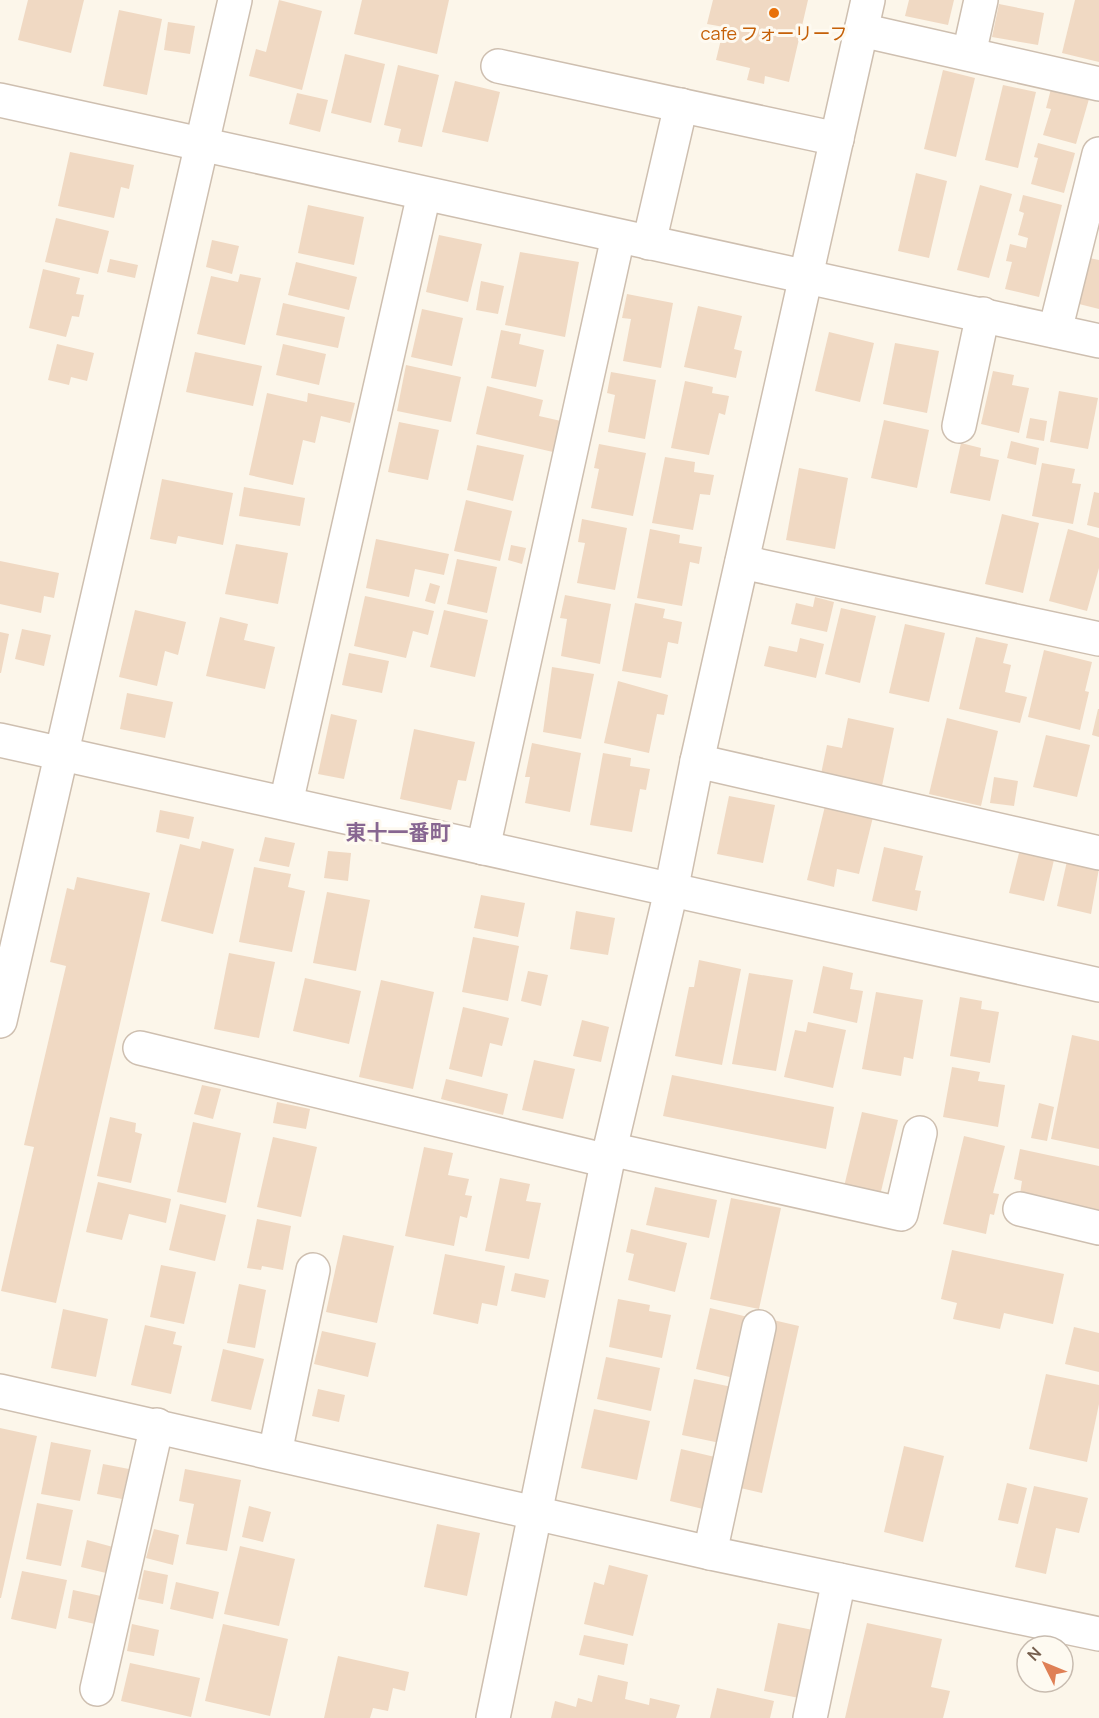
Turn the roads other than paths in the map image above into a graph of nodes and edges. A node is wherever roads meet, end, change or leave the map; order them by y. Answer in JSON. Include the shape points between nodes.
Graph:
{"nodes":[{"id":1,"x":235,"y":0,"type":"edge"},
{"id":2,"x":981,"y":0,"type":"edge"},
{"id":3,"x":864,"y":15,"type":"edge"},
{"id":4,"x":969,"y":54,"type":"junction"},
{"id":5,"x":498,"y":66,"type":"dead end"},
{"id":6,"x":1099,"y":84,"type":"edge"},
{"id":7,"x":0,"y":100,"type":"edge"},
{"id":8,"x":681,"y":105,"type":"junction"},
{"id":9,"x":837,"y":140,"type":"junction"},
{"id":10,"x":204,"y":145,"type":"junction"},
{"id":11,"x":1099,"y":154,"type":"edge"},
{"id":12,"x":424,"y":194,"type":"junction"},
{"id":13,"x":633,"y":240,"type":"junction"},
{"id":14,"x":806,"y":275,"type":"junction"},
{"id":15,"x":983,"y":314,"type":"junction"},
{"id":16,"x":1055,"y":331,"type":"junction"},
{"id":17,"x":1099,"y":340,"type":"edge"},
{"id":18,"x":959,"y":426,"type":"dead end"},
{"id":19,"x":742,"y":562,"type":"junction"},
{"id":20,"x":1099,"y":639,"type":"edge"},
{"id":21,"x":0,"y":740,"type":"edge"},
{"id":22,"x":60,"y":754,"type":"junction"},
{"id":23,"x":697,"y":761,"type":"junction"},
{"id":24,"x":286,"y":803,"type":"junction"},
{"id":25,"x":483,"y":848,"type":"junction"},
{"id":26,"x":1099,"y":853,"type":"edge"},
{"id":27,"x":671,"y":891,"type":"junction"},
{"id":28,"x":1099,"y":985,"type":"edge"},
{"id":29,"x":0,"y":1021,"type":"edge"},
{"id":30,"x":140,"y":1048,"type":"dead end"},
{"id":31,"x":920,"y":1133,"type":"dead end"},
{"id":32,"x":609,"y":1155,"type":"junction"},
{"id":33,"x":1020,"y":1209,"type":"dead end"},
{"id":34,"x":1099,"y":1228,"type":"edge"},
{"id":35,"x":314,"y":1270,"type":"dead end"},
{"id":36,"x":759,"y":1327,"type":"dead end"},
{"id":37,"x":0,"y":1391,"type":"edge"},
{"id":38,"x":157,"y":1425,"type":"junction"},
{"id":39,"x":275,"y":1453,"type":"junction"},
{"id":40,"x":536,"y":1514,"type":"junction"},
{"id":41,"x":710,"y":1553,"type":"junction"},
{"id":42,"x":839,"y":1580,"type":"junction"},
{"id":43,"x":1099,"y":1634,"type":"edge"},
{"id":44,"x":97,"y":1689,"type":"dead end"},
{"id":45,"x":493,"y":1718,"type":"edge"},
{"id":46,"x":810,"y":1718,"type":"edge"}],
"edges":[{"from":1,"to":10,"type":"street"},
{"from":2,"to":4,"type":"street"},
{"from":3,"to":4,"type":"street"},
{"from":3,"to":9,"type":"street"},
{"from":4,"to":6,"type":"street"},
{"from":5,"to":8,"type":"street"},
{"from":7,"to":10,"type":"street"},
{"from":8,"to":9,"type":"street"},
{"from":8,"to":13,"type":"street"},
{"from":9,"to":14,"type":"street"},
{"from":10,"to":12,"type":"street"},
{"from":10,"to":22,"type":"street"},
{"from":11,"to":16,"type":"street"},
{"from":12,"to":13,"type":"street"},
{"from":12,"to":24,"type":"street"},
{"from":13,"to":14,"type":"street"},
{"from":13,"to":25,"type":"street"},
{"from":14,"to":15,"type":"street"},
{"from":14,"to":19,"type":"street"},
{"from":15,"to":16,"type":"street"},
{"from":15,"to":18,"type":"street"},
{"from":16,"to":17,"type":"street"},
{"from":19,"to":20,"type":"street"},
{"from":19,"to":23,"type":"street"},
{"from":21,"to":22,"type":"street"},
{"from":22,"to":24,"type":"street"},
{"from":22,"to":29,"type":"street"},
{"from":23,"to":26,"type":"street"},
{"from":23,"to":27,"type":"street"},
{"from":24,"to":25,"type":"street"},
{"from":25,"to":27,"type":"street"},
{"from":27,"to":28,"type":"street"},
{"from":27,"to":32,"type":"street"},
{"from":30,"to":32,"type":"street"},
{"from":31,"to":32,"type":"street","via":[[901,1214]]},
{"from":32,"to":40,"type":"street"},
{"from":33,"to":34,"type":"street"},
{"from":35,"to":39,"type":"street"},
{"from":36,"to":41,"type":"street"},
{"from":37,"to":38,"type":"street"},
{"from":38,"to":39,"type":"street"},
{"from":38,"to":44,"type":"street"},
{"from":39,"to":40,"type":"street"},
{"from":40,"to":41,"type":"street"},
{"from":40,"to":45,"type":"street"},
{"from":41,"to":42,"type":"street"},
{"from":42,"to":43,"type":"street"},
{"from":42,"to":46,"type":"street"}]}
